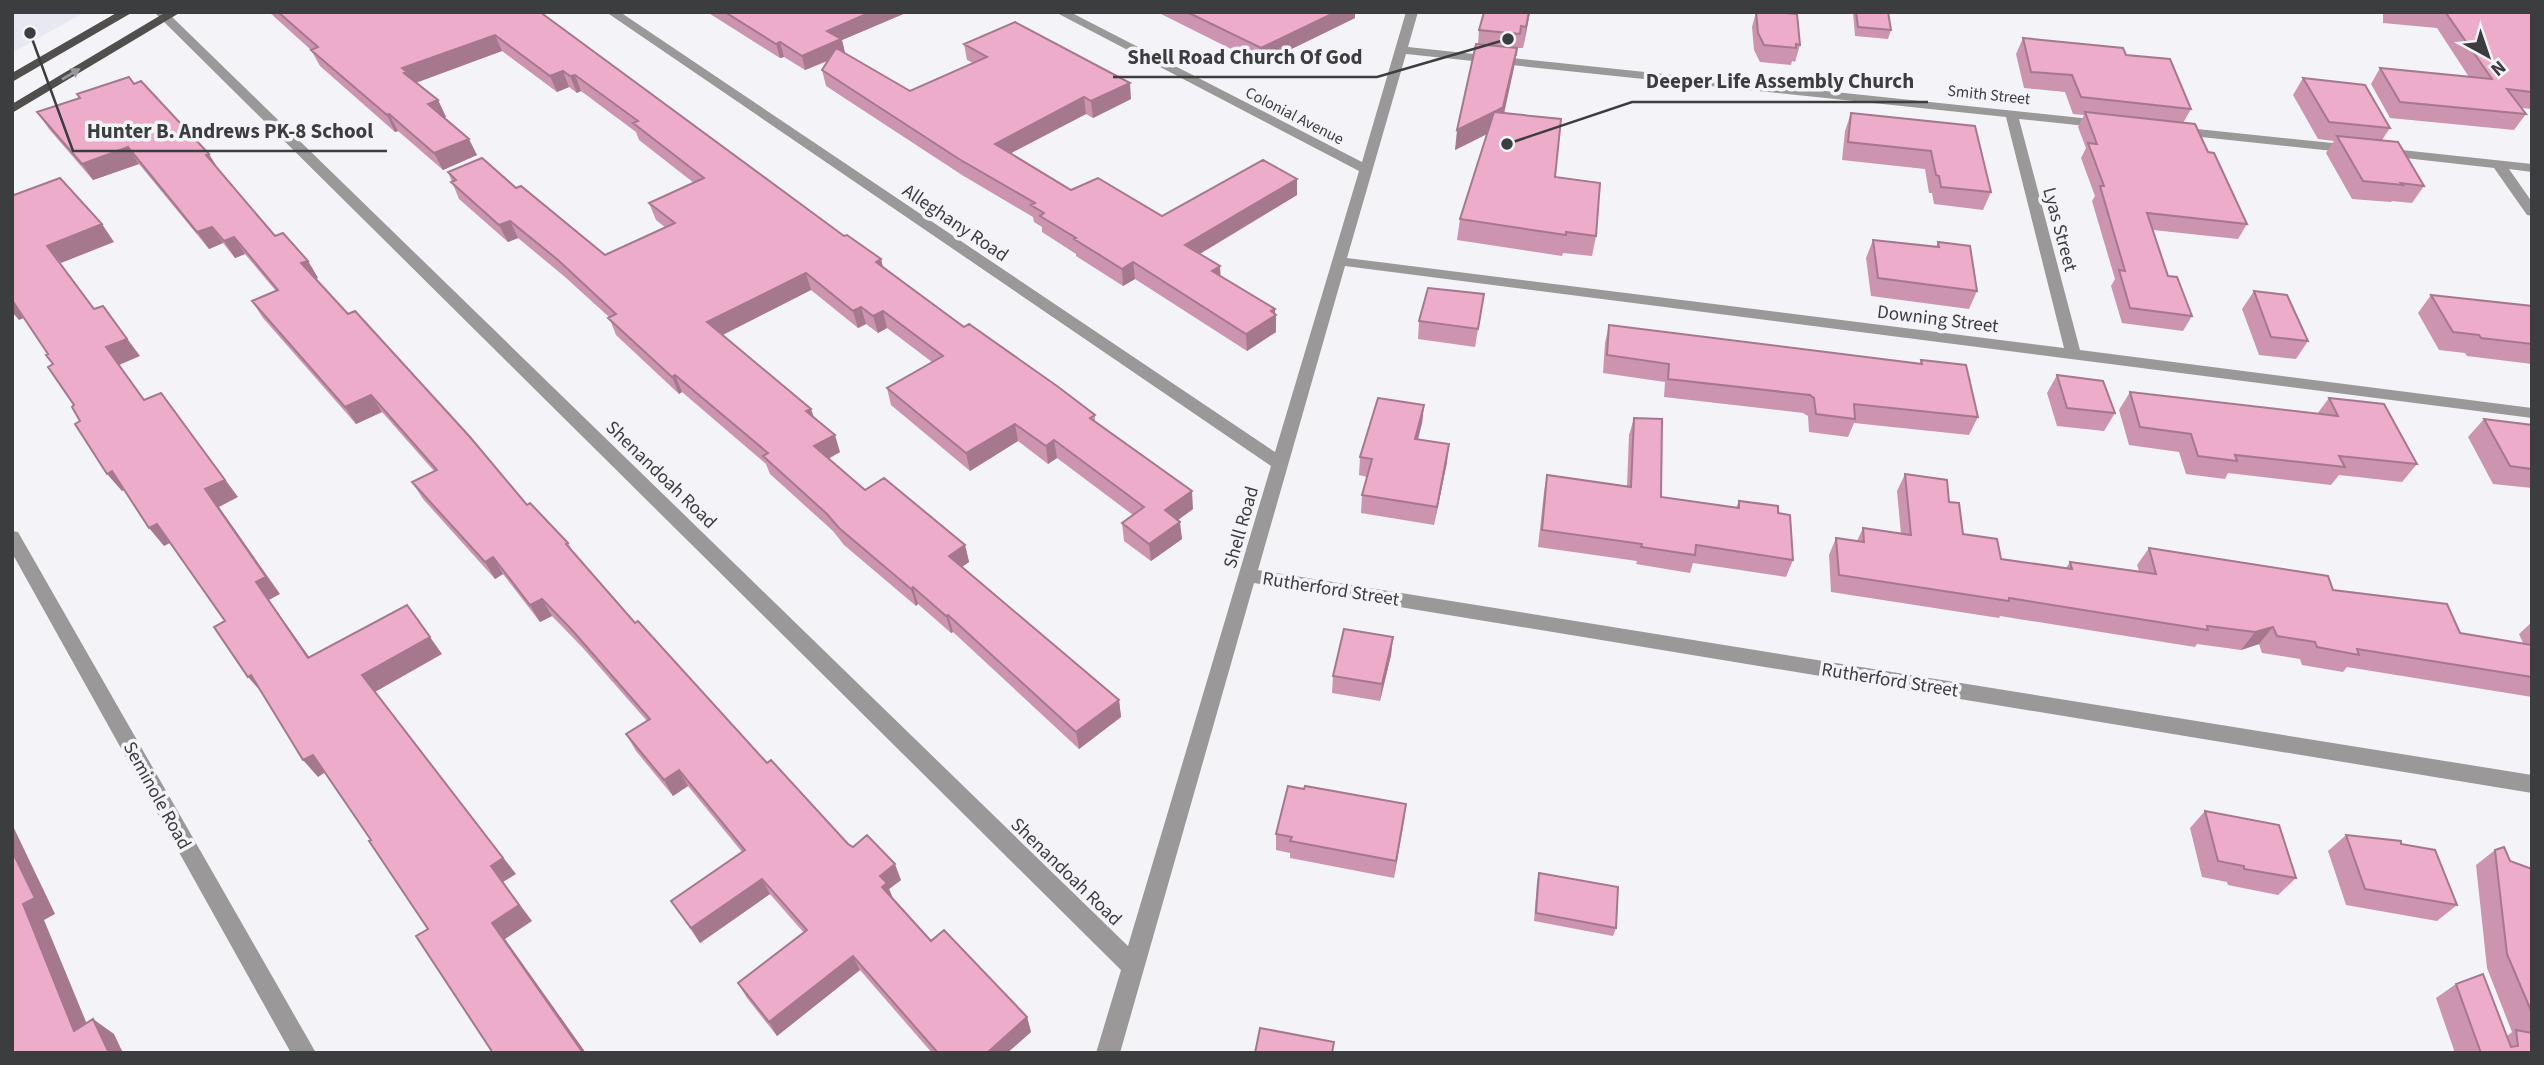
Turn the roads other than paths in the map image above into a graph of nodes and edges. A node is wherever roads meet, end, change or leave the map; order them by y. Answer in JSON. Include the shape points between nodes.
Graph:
{"nodes":[{"id":1,"x":127,"y":12,"type":"edge"},
{"id":2,"x":612,"y":12,"type":"edge"},
{"id":3,"x":1061,"y":12,"type":"edge"},
{"id":4,"x":1412,"y":12,"type":"edge"},
{"id":5,"x":167,"y":14,"type":"edge"},
{"id":6,"x":1402,"y":50,"type":"junction"},
{"id":7,"x":12,"y":78,"type":"edge"},
{"id":8,"x":12,"y":109,"type":"edge"},
{"id":9,"x":2011,"y":114,"type":"junction"},
{"id":10,"x":2119,"y":125,"type":"edge"},
{"id":11,"x":2160,"y":129,"type":"edge"},
{"id":12,"x":2499,"y":164,"type":"junction"},
{"id":13,"x":2532,"y":168,"type":"edge"},
{"id":14,"x":1366,"y":169,"type":"junction"},
{"id":15,"x":2532,"y":212,"type":"edge"},
{"id":16,"x":1340,"y":261,"type":"junction"},
{"id":17,"x":2073,"y":355,"type":"junction"},
{"id":18,"x":2532,"y":414,"type":"edge"},
{"id":19,"x":1279,"y":463,"type":"junction"},
{"id":20,"x":12,"y":537,"type":"edge"},
{"id":21,"x":1249,"y":575,"type":"junction"},
{"id":22,"x":2532,"y":784,"type":"edge"},
{"id":23,"x":1134,"y":967,"type":"junction"},
{"id":24,"x":304,"y":1053,"type":"edge"},
{"id":25,"x":1108,"y":1053,"type":"edge"}],
"edges":[{"from":1,"to":7,"type":"main road"},
{"from":2,"to":19,"type":"street","name":"Alleghany Road"},
{"from":3,"to":14,"type":"street","name":"Colonial Avenue"},
{"from":4,"to":6,"type":"street","name":"Shell Road"},
{"from":8,"to":5,"type":"main road","one_way":true},
{"from":5,"to":23,"type":"street","name":"Shenandoah Road"},
{"from":6,"to":9,"type":"street","name":"Smith Street"},
{"from":6,"to":14,"type":"street","name":"Shell Road"},
{"from":9,"to":10,"type":"street","name":"Smith Street"},
{"from":9,"to":17,"type":"street","name":"Lyas Street"},
{"from":11,"to":12,"type":"street"},
{"from":12,"to":13,"type":"street"},
{"from":12,"to":15,"type":"street"},
{"from":14,"to":16,"type":"street","name":"Shell Road"},
{"from":16,"to":17,"type":"street","name":"Downing Street"},
{"from":16,"to":19,"type":"street","name":"Shell Road"},
{"from":17,"to":18,"type":"street","name":"Downing Street"},
{"from":19,"to":21,"type":"street","name":"Shell Road"},
{"from":20,"to":24,"type":"street","name":"Seminole Road"},
{"from":21,"to":22,"type":"street","name":"Rutherford Street"},
{"from":21,"to":23,"type":"street","name":"Shell Road"},
{"from":23,"to":25,"type":"street","name":"Shell Road"}]}
